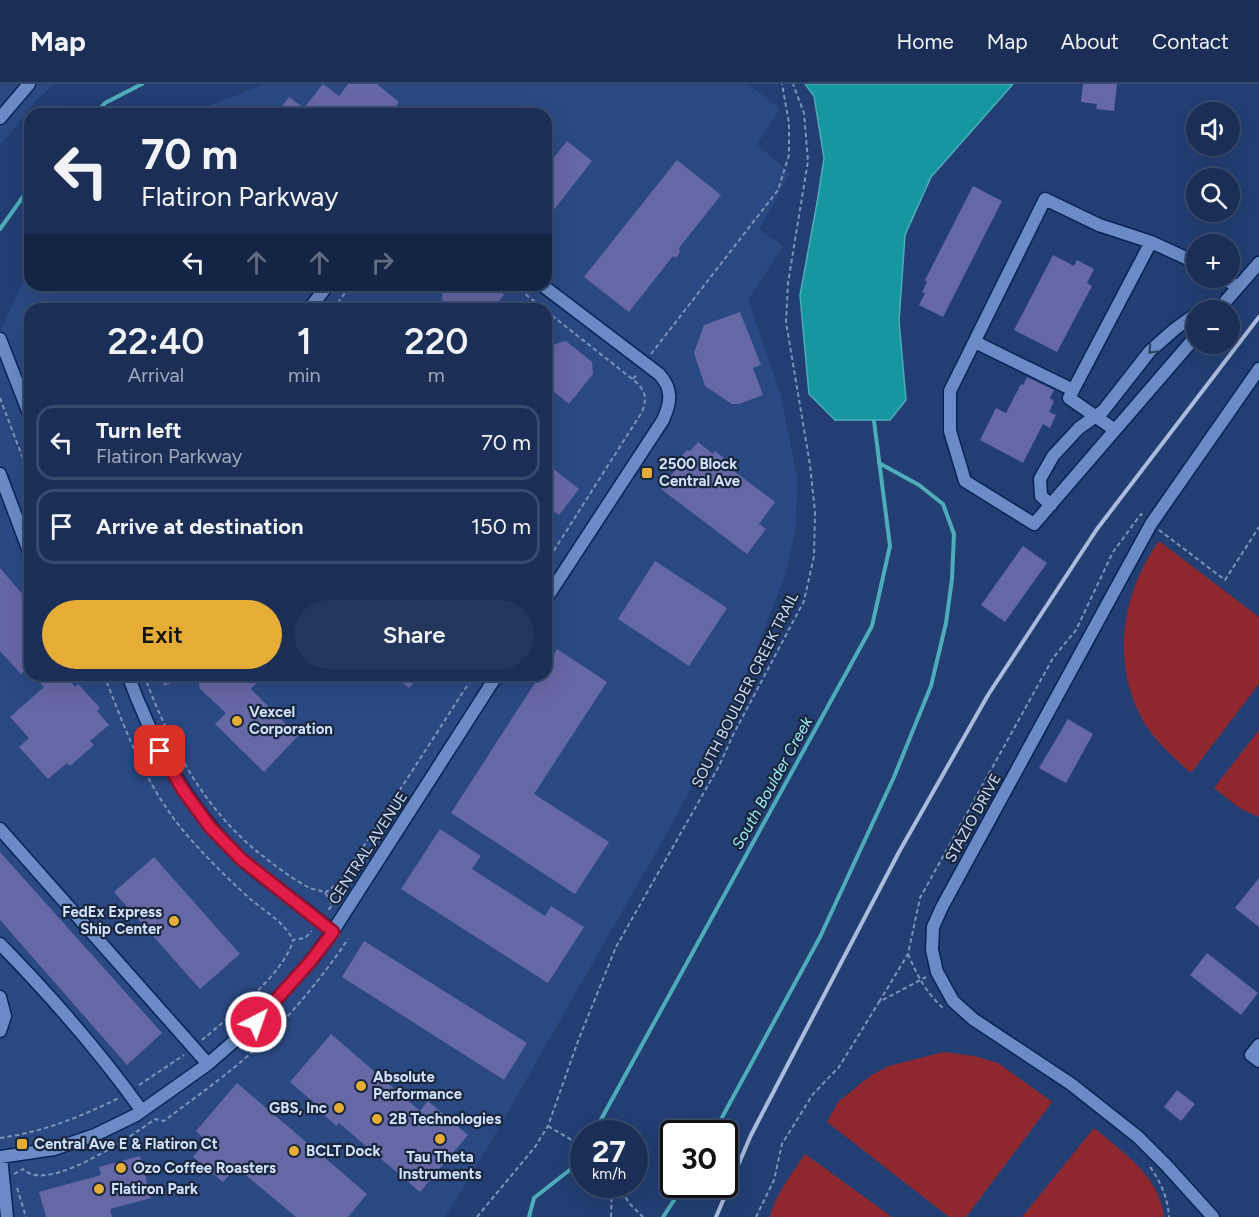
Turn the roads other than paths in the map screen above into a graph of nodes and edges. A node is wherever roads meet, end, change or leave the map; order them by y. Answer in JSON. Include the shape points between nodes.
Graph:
{"nodes":[{"id":1,"x":29,"y":84,"type":"edge"},
{"id":2,"x":0,"y":118,"type":"edge"},
{"id":3,"x":1151,"y":242,"type":"junction"},
{"id":4,"x":1186,"y":258,"type":"edge"},
{"id":5,"x":1259,"y":263,"type":"edge"},
{"id":6,"x":1240,"y":284,"type":"edge"},
{"id":7,"x":1236,"y":288,"type":"edge"},
{"id":8,"x":323,"y":291,"type":"edge"},
{"id":9,"x":550,"y":291,"type":"edge"},
{"id":10,"x":1225,"y":300,"type":"edge"},
{"id":11,"x":314,"y":303,"type":"edge"},
{"id":12,"x":1186,"y":321,"type":"edge"},
{"id":13,"x":0,"y":339,"type":"edge"},
{"id":14,"x":975,"y":342,"type":"junction"},
{"id":15,"x":1186,"y":348,"type":"edge"},
{"id":16,"x":1259,"y":369,"type":"edge"},
{"id":17,"x":1073,"y":390,"type":"junction"},
{"id":18,"x":24,"y":401,"type":"edge"},
{"id":19,"x":1096,"y":416,"type":"junction"},
{"id":20,"x":1115,"y":430,"type":"junction"},
{"id":21,"x":0,"y":474,"type":"edge"},
{"id":22,"x":1051,"y":504,"type":"junction"},
{"id":23,"x":24,"y":538,"type":"edge"},
{"id":24,"x":552,"y":590,"type":"edge"},
{"id":25,"x":130,"y":681,"type":"edge"},
{"id":26,"x":493,"y":681,"type":"edge"},
{"id":27,"x":0,"y":829,"type":"edge"},
{"id":28,"x":333,"y":932,"type":"junction"},
{"id":29,"x":0,"y":944,"type":"edge"},
{"id":30,"x":0,"y":996,"type":"edge"},
{"id":31,"x":0,"y":1031,"type":"edge"},
{"id":32,"x":1259,"y":1045,"type":"edge"},
{"id":33,"x":1259,"y":1061,"type":"edge"},
{"id":34,"x":208,"y":1064,"type":"junction"},
{"id":35,"x":142,"y":1111,"type":"junction"},
{"id":36,"x":1,"y":1157,"type":"edge"},
{"id":37,"x":7,"y":1217,"type":"edge"},
{"id":38,"x":1213,"y":1217,"type":"edge"}],
"edges":[{"from":1,"to":2,"type":"street"},
{"from":3,"to":4,"type":"street"},
{"from":3,"to":14,"type":"street","via":[[1099,225],[1045,199]]},
{"from":3,"to":17,"type":"street"},
{"from":5,"to":6,"type":"street"},
{"from":7,"to":10,"type":"street"},
{"from":8,"to":11,"type":"street"},
{"from":9,"to":24,"type":"street","via":[[659,374],[670,394],[663,420]]},
{"from":12,"to":19,"type":"street","one_way":true,"via":[[1150,351]]},
{"from":13,"to":18,"type":"street"},
{"from":14,"to":17,"type":"street"},
{"from":14,"to":22,"type":"street","via":[[950,391],[950,431],[964,481],[1034,524]]},
{"from":15,"to":20,"type":"street"},
{"from":16,"to":38,"type":"street","name":"STAZIO DRIVE","via":[[1151,524],[933,927],[932,950],[952,1001],[1071,1084],[1138,1137]]},
{"from":17,"to":19,"type":"street","via":[[1069,398]]},
{"from":19,"to":20,"type":"street"},
{"from":19,"to":22,"type":"street","via":[[1053,456],[1040,479],[1041,496]]},
{"from":20,"to":22,"type":"street"},
{"from":21,"to":23,"type":"street"},
{"from":25,"to":28,"type":"street","via":[[160,751],[210,827],[241,859]]},
{"from":26,"to":28,"type":"street","name":"CENTRAL AVENUE"},
{"from":27,"to":34,"type":"street"},
{"from":28,"to":34,"type":"street","name":"CENTRAL AVENUE","via":[[256,1022]]},
{"from":29,"to":35,"type":"street","via":[[80,1029]]},
{"from":30,"to":31,"type":"street","via":[[5,1016]]},
{"from":32,"to":33,"type":"street","via":[[1251,1055]]},
{"from":34,"to":35,"type":"street","name":"CENTRAL AVENUE"},
{"from":35,"to":36,"type":"street","name":"CENTRAL AVENUE","via":[[95,1135],[54,1149]]},
{"from":36,"to":37,"type":"street"}]}
